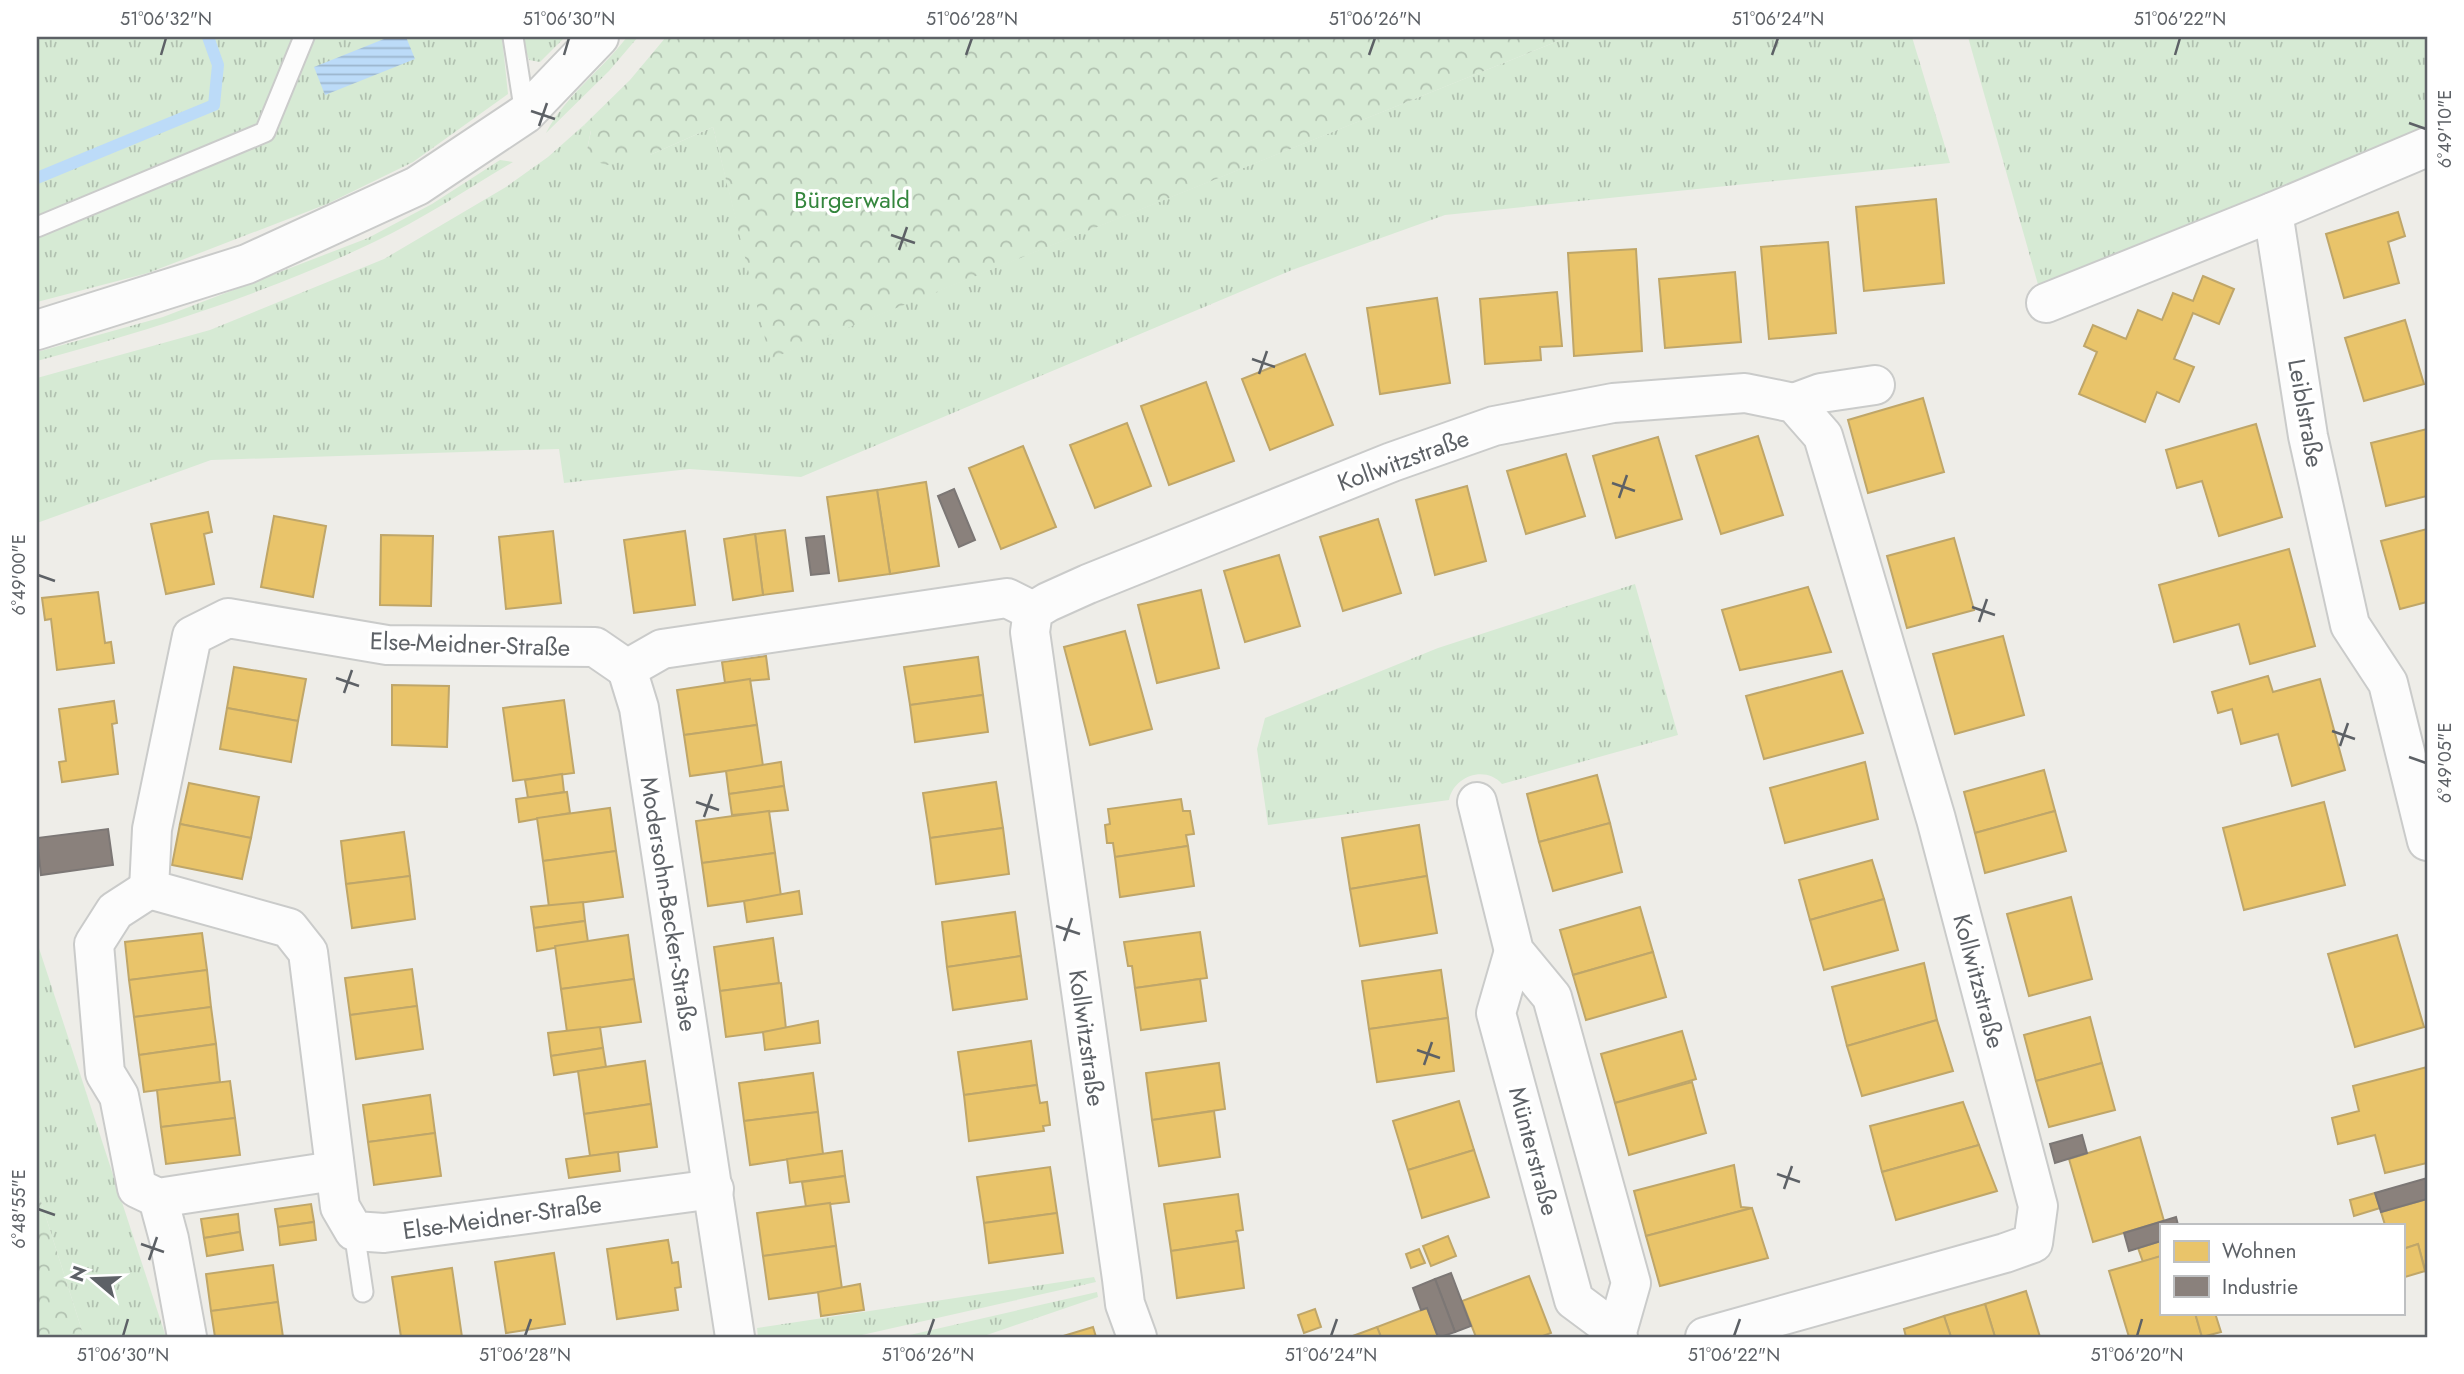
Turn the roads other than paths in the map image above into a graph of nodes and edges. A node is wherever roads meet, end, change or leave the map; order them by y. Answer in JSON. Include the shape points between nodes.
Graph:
{"nodes":[{"id":1,"x":304,"y":37,"type":"edge"},
{"id":2,"x":513,"y":37,"type":"edge"},
{"id":3,"x":599,"y":37,"type":"edge"},
{"id":4,"x":525,"y":114,"type":"junction"},
{"id":5,"x":2427,"y":147,"type":"edge"},
{"id":6,"x":2273,"y":212,"type":"junction"},
{"id":7,"x":37,"y":227,"type":"edge"},
{"id":8,"x":2046,"y":303,"type":"dead end"},
{"id":9,"x":37,"y":330,"type":"edge"},
{"id":10,"x":1875,"y":385,"type":"dead end"},
{"id":11,"x":1794,"y":403,"type":"junction"},
{"id":12,"x":1033,"y":611,"type":"junction"},
{"id":13,"x":627,"y":668,"type":"junction"},
{"id":14,"x":1477,"y":802,"type":"dead end"},
{"id":15,"x":2427,"y":841,"type":"edge"},
{"id":16,"x":149,"y":889,"type":"junction"},
{"id":17,"x":1514,"y":951,"type":"junction"},
{"id":18,"x":334,"y":1171,"type":"junction"},
{"id":19,"x":713,"y":1189,"type":"junction"},
{"id":20,"x":158,"y":1198,"type":"junction"},
{"id":21,"x":354,"y":1231,"type":"junction"},
{"id":22,"x":363,"y":1292,"type":"dead end"},
{"id":23,"x":1618,"y":1335,"type":"edge"},
{"id":24,"x":187,"y":1337,"type":"edge"},
{"id":25,"x":735,"y":1337,"type":"edge"},
{"id":26,"x":1137,"y":1337,"type":"edge"},
{"id":27,"x":1705,"y":1337,"type":"edge"}],
"edges":[{"from":1,"to":7,"type":"lane","via":[[265,132]]},
{"from":2,"to":4,"type":"lane"},
{"from":3,"to":4,"type":"street"},
{"from":4,"to":9,"type":"street","via":[[417,186],[247,264]]},
{"from":5,"to":6,"type":"street"},
{"from":6,"to":8,"type":"street"},
{"from":6,"to":15,"type":"street","name":"Leiblstraße","via":[[2308,436],[2350,625],[2388,683]]},
{"from":10,"to":11,"type":"street","name":"Kollwitzstraße","via":[[1821,393]]},
{"from":11,"to":12,"type":"street","name":"Kollwitzstraße","via":[[1745,393],[1613,404],[1494,426],[1379,467],[1088,584]]},
{"from":11,"to":27,"type":"street","name":"Kollwitzstraße","via":[[1822,436],[1826,449],[1936,819],[2038,1206],[2033,1243]]},
{"from":12,"to":13,"type":"street","via":[[1007,598],[662,649]]},
{"from":12,"to":26,"type":"street","name":"Kollwitzstraße","via":[[1030,632],[1125,1304]]},
{"from":13,"to":16,"type":"street","name":"Else-Meidner-Straße","via":[[595,647],[387,645],[228,618],[192,636],[152,829]]},
{"from":13,"to":19,"type":"street","name":"Modersohn-Becker-Straße","via":[[639,708]]},
{"from":14,"to":17,"type":"street","name":"Münterstraße"},
{"from":16,"to":18,"type":"street","via":[[289,928],[309,952]]},
{"from":16,"to":20,"type":"street","via":[[115,911],[94,944],[105,1073],[119,1096],[136,1188]]},
{"from":17,"to":23,"type":"street","name":"Münterstraße","via":[[1552,996],[1631,1283]]},
{"from":17,"to":23,"type":"street","name":"Münterstraße","via":[[1496,1013],[1574,1300]]},
{"from":18,"to":20,"type":"street"},
{"from":18,"to":21,"type":"street","via":[[340,1207]]},
{"from":19,"to":21,"type":"street","name":"Else-Meidner-Straße","via":[[384,1233]]},
{"from":19,"to":25,"type":"street","name":"Modersohn-Becker-Straße"},
{"from":20,"to":24,"type":"street"},
{"from":21,"to":22,"type":"lane"}]}
